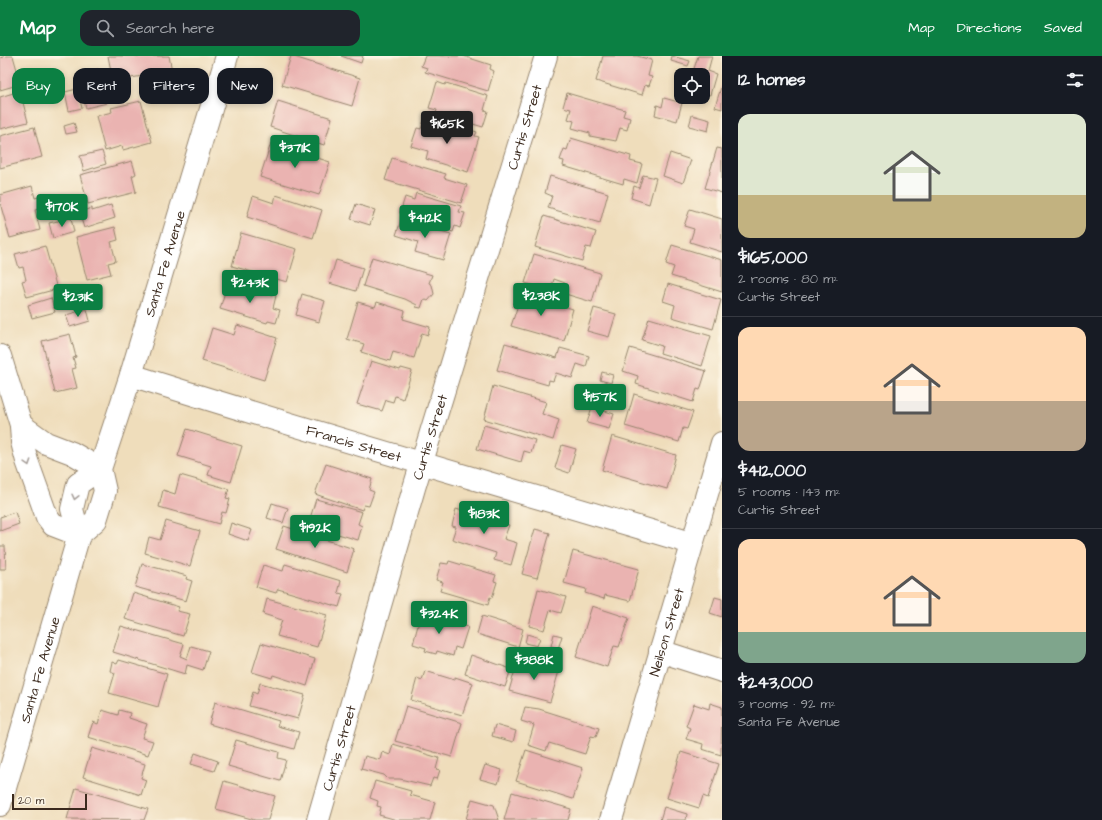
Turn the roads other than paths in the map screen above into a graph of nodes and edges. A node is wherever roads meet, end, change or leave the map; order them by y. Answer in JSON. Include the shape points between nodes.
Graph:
{"nodes":[{"id":1,"x":227,"y":56,"type":"edge"},
{"id":2,"x":546,"y":56,"type":"edge"},
{"id":3,"x":0,"y":356,"type":"edge"},
{"id":4,"x":132,"y":375,"type":"junction"},
{"id":5,"x":21,"y":425,"type":"junction"},
{"id":6,"x":722,"y":443,"type":"edge"},
{"id":7,"x":422,"y":463,"type":"junction"},
{"id":8,"x":100,"y":469,"type":"junction"},
{"id":9,"x":79,"y":535,"type":"junction"},
{"id":10,"x":691,"y":543,"type":"junction"},
{"id":11,"x":660,"y":652,"type":"junction"},
{"id":12,"x":722,"y":671,"type":"edge"},
{"id":13,"x":0,"y":805,"type":"edge"},
{"id":14,"x":318,"y":820,"type":"edge"},
{"id":15,"x":611,"y":820,"type":"edge"}],
"edges":[{"from":1,"to":4,"type":"street","name":"Santa Fe Avenue"},
{"from":2,"to":7,"type":"street","name":"Curtis Street"},
{"from":3,"to":5,"type":"street"},
{"from":4,"to":7,"type":"street","name":"Francis Street"},
{"from":4,"to":8,"type":"street","name":"Santa Fe Avenue"},
{"from":5,"to":8,"type":"street","via":[[46,443],[72,453]]},
{"from":5,"to":9,"type":"street","one_way":true,"via":[[27,461],[47,517],[53,525]]},
{"from":6,"to":10,"type":"street","name":"Neilson Street"},
{"from":7,"to":10,"type":"street","name":"Francis Street"},
{"from":7,"to":14,"type":"street","name":"Curtis Street"},
{"from":8,"to":9,"type":"street","via":[[105,491],[96,520]]},
{"from":9,"to":13,"type":"street","name":"Santa Fe Avenue"},
{"from":10,"to":11,"type":"street","name":"Neilson Street"},
{"from":11,"to":12,"type":"street"},
{"from":11,"to":15,"type":"street","name":"Neilson Street"}]}
